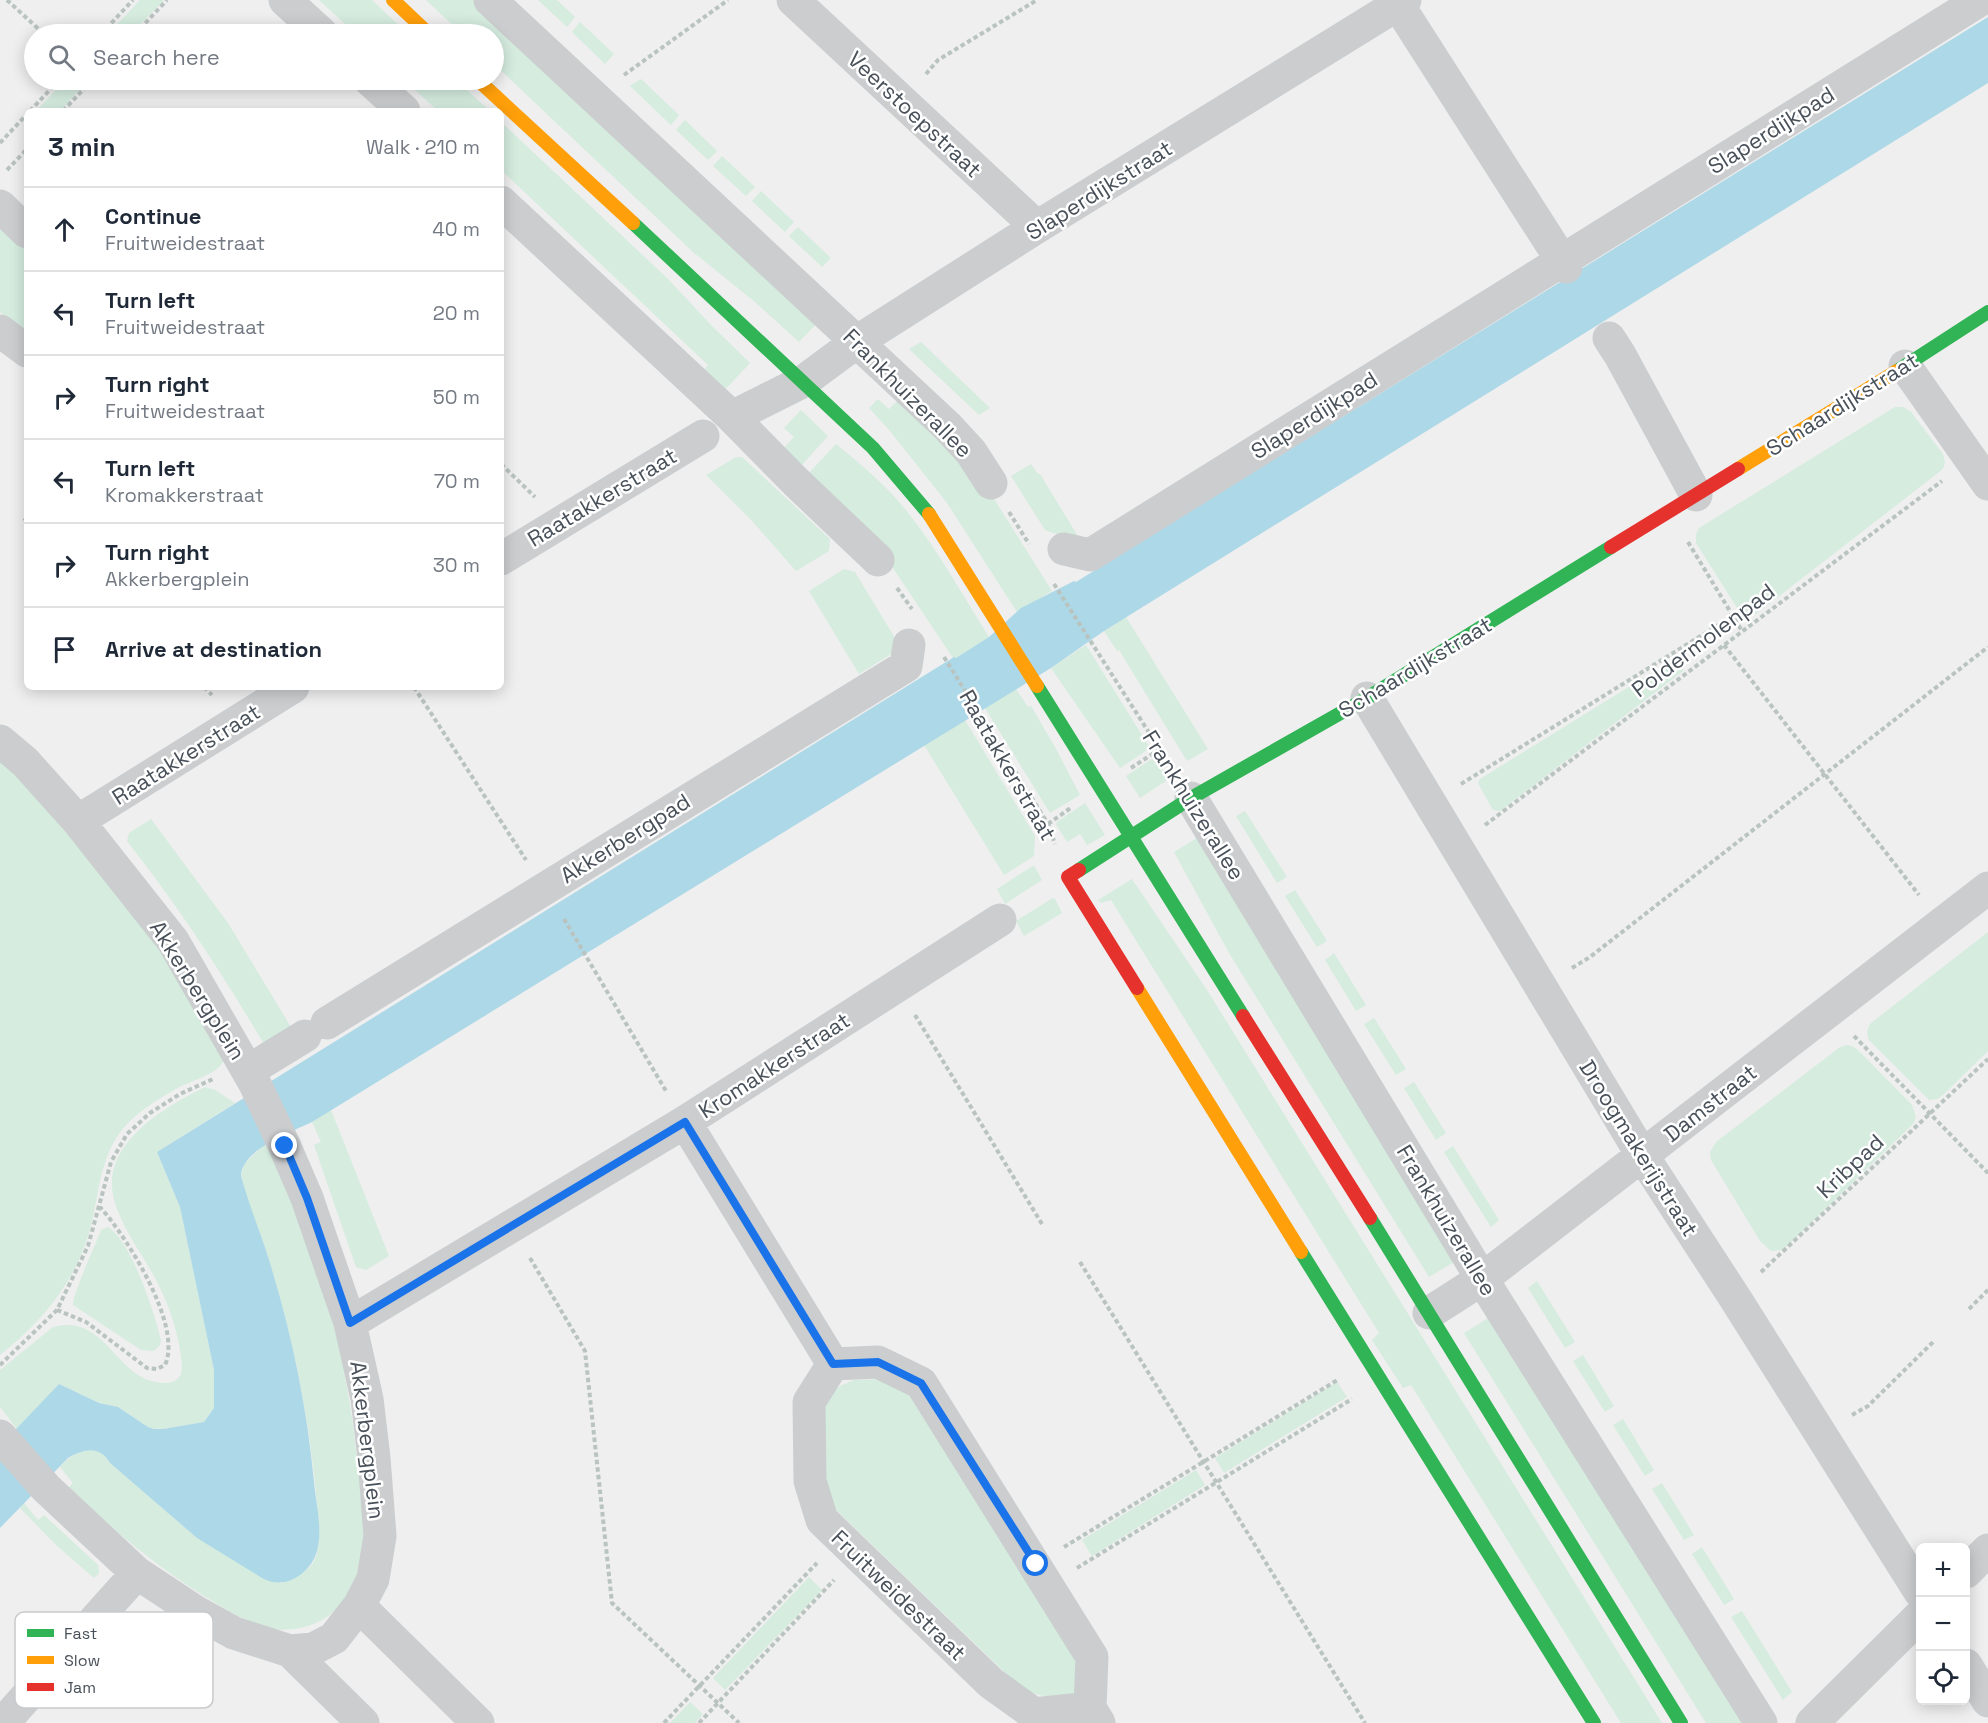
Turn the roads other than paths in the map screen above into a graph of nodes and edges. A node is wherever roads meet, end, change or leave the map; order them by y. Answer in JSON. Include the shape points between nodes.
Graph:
{"nodes":[{"id":1,"x":285,"y":0,"type":"edge"},
{"id":2,"x":393,"y":0,"type":"edge"},
{"id":3,"x":490,"y":0,"type":"edge"},
{"id":4,"x":794,"y":0,"type":"edge"},
{"id":5,"x":1980,"y":0,"type":"edge"},
{"id":6,"x":1399,"y":2,"type":"edge"},
{"id":7,"x":311,"y":24,"type":"edge"},
{"id":8,"x":418,"y":24,"type":"edge"},
{"id":9,"x":381,"y":90,"type":"edge"},
{"id":10,"x":489,"y":90,"type":"edge"},
{"id":11,"x":401,"y":108,"type":"edge"},
{"id":12,"x":504,"y":205,"type":"edge"},
{"id":13,"x":0,"y":206,"type":"edge"},
{"id":14,"x":1037,"y":228,"type":"junction"},
{"id":15,"x":24,"y":229,"type":"edge"},
{"id":16,"x":1564,"y":264,"type":"junction"},
{"id":17,"x":1988,"y":312,"type":"edge"},
{"id":18,"x":0,"y":331,"type":"edge"},
{"id":19,"x":1609,"y":338,"type":"dead end"},
{"id":20,"x":858,"y":341,"type":"junction"},
{"id":21,"x":24,"y":349,"type":"edge"},
{"id":22,"x":1905,"y":366,"type":"junction"},
{"id":23,"x":804,"y":381,"type":"junction"},
{"id":24,"x":732,"y":417,"type":"junction"},
{"id":25,"x":703,"y":436,"type":"dead end"},
{"id":26,"x":1979,"y":472,"type":"edge"},
{"id":27,"x":991,"y":483,"type":"road end"},
{"id":28,"x":1682,"y":503,"type":"junction"},
{"id":29,"x":1052,"y":552,"type":"road end"},
{"id":30,"x":504,"y":557,"type":"edge"},
{"id":31,"x":878,"y":560,"type":"dead end"},
{"id":32,"x":924,"y":644,"type":"road end"},
{"id":33,"x":288,"y":690,"type":"edge"},
{"id":34,"x":1366,"y":698,"type":"junction"},
{"id":35,"x":0,"y":741,"type":"edge"},
{"id":36,"x":1191,"y":798,"type":"junction"},
{"id":37,"x":78,"y":821,"type":"junction"},
{"id":38,"x":1131,"y":835,"type":"junction"},
{"id":39,"x":1988,"y":888,"type":"edge"},
{"id":40,"x":1000,"y":920,"type":"dead end"},
{"id":41,"x":251,"y":1077,"type":"junction"},
{"id":42,"x":685,"y":1122,"type":"junction"},
{"id":43,"x":1642,"y":1155,"type":"junction"},
{"id":44,"x":1482,"y":1279,"type":"junction"},
{"id":45,"x":1429,"y":1313,"type":"junction"},
{"id":46,"x":350,"y":1323,"type":"junction"},
{"id":47,"x":833,"y":1364,"type":"junction"},
{"id":48,"x":1,"y":1437,"type":"edge"},
{"id":49,"x":1988,"y":1551,"type":"edge"},
{"id":50,"x":1970,"y":1567,"type":"edge"},
{"id":51,"x":137,"y":1573,"type":"junction"},
{"id":52,"x":1916,"y":1586,"type":"edge"},
{"id":53,"x":359,"y":1606,"type":"junction"},
{"id":54,"x":102,"y":1612,"type":"edge"},
{"id":55,"x":195,"y":1612,"type":"edge"},
{"id":56,"x":1916,"y":1620,"type":"edge"},
{"id":57,"x":213,"y":1622,"type":"edge"},
{"id":58,"x":290,"y":1651,"type":"junction"},
{"id":59,"x":1970,"y":1673,"type":"edge"},
{"id":60,"x":1988,"y":1701,"type":"edge"},
{"id":61,"x":16,"y":1708,"type":"edge"},
{"id":62,"x":1094,"y":1715,"type":"edge"},
{"id":63,"x":3,"y":1723,"type":"edge"},
{"id":64,"x":363,"y":1723,"type":"edge"},
{"id":65,"x":478,"y":1723,"type":"edge"},
{"id":66,"x":1594,"y":1723,"type":"edge"},
{"id":67,"x":1681,"y":1723,"type":"edge"},
{"id":68,"x":1761,"y":1723,"type":"edge"},
{"id":69,"x":1812,"y":1723,"type":"edge"}],
"edges":[{"from":1,"to":7,"type":"street"},
{"from":2,"to":8,"type":"main road"},
{"from":3,"to":20,"type":"street","name":"Frankhuizerallee"},
{"from":4,"to":14,"type":"street","name":"Veerstoepstraat"},
{"from":5,"to":16,"type":"street","name":"Slaperdijkpad"},
{"from":6,"to":14,"type":"street","name":"Slaperdijkstraat"},
{"from":6,"to":16,"type":"street","name":"Slaperdijkstraat"},
{"from":9,"to":11,"type":"street"},
{"from":10,"to":23,"type":"main road"},
{"from":12,"to":24,"type":"street"},
{"from":13,"to":15,"type":"street"},
{"from":14,"to":20,"type":"street","name":"Slaperdijkstraat"},
{"from":16,"to":29,"type":"street","name":"Slaperdijkpad","via":[[1090,555]]},
{"from":17,"to":22,"type":"main road","name":"Schaardijkstraat"},
{"from":18,"to":21,"type":"street"},
{"from":19,"to":28,"type":"street","via":[[1620,354]]},
{"from":20,"to":23,"type":"street","name":"Slaperdijkstraat"},
{"from":20,"to":27,"type":"street","name":"Frankhuizerallee","via":[[947,426],[971,452]]},
{"from":22,"to":26,"type":"street"},
{"from":22,"to":28,"type":"main road","name":"Schaardijkstraat"},
{"from":23,"to":24,"type":"street"},
{"from":23,"to":38,"type":"main road","via":[[873,448],[932,518]]},
{"from":24,"to":31,"type":"street"},
{"from":25,"to":30,"type":"street","name":"Raatakkerstraat"},
{"from":28,"to":34,"type":"main road","name":"Schaardijkstraat"},
{"from":32,"to":41,"type":"street","name":"Akkerbergpad","via":[[906,666],[548,893],[316,1029]]},
{"from":33,"to":37,"type":"street","name":"Raatakkerstraat"},
{"from":34,"to":36,"type":"main road","name":"Schaardijkstraat"},
{"from":34,"to":43,"type":"street","name":"Droogmakerijstraat"},
{"from":35,"to":37,"type":"street","name":"Akkerbergplein","via":[[25,762]]},
{"from":36,"to":38,"type":"main road","name":"Schaardijkstraat"},
{"from":36,"to":44,"type":"street","name":"Frankhuizerallee"},
{"from":37,"to":41,"type":"street","name":"Akkerbergplein","via":[[173,941]]},
{"from":38,"to":45,"type":"main road"},
{"from":38,"to":66,"type":"main road","via":[[1068,877]]},
{"from":39,"to":43,"type":"street","name":"Damstraat"},
{"from":40,"to":42,"type":"street","name":"Kromakkerstraat"},
{"from":41,"to":46,"type":"street","name":"Akkerbergplein","via":[[307,1198]]},
{"from":42,"to":46,"type":"street","name":"Kromakkerstraat"},
{"from":42,"to":47,"type":"street"},
{"from":43,"to":44,"type":"street","name":"Damstraat"},
{"from":43,"to":52,"type":"street","name":"Droogmakerijstraat"},
{"from":44,"to":45,"type":"street","name":"Damstraat"},
{"from":44,"to":68,"type":"street","name":"Frankhuizerallee"},
{"from":45,"to":67,"type":"main road"},
{"from":46,"to":53,"type":"street","name":"Akkerbergplein","via":[[367,1399],[380,1536],[373,1579]]},
{"from":47,"to":62,"type":"street","name":"Fruitweidestraat","via":[[878,1362],[921,1383],[1092,1657]]},
{"from":47,"to":62,"type":"street","name":"Fruitweidestraat","via":[[809,1402],[810,1481],[822,1520],[991,1683],[1034,1714]]},
{"from":48,"to":51,"type":"street","name":"Akkerbergplein","via":[[46,1488]]},
{"from":49,"to":50,"type":"street"},
{"from":51,"to":54,"type":"street"},
{"from":51,"to":55,"type":"street","name":"Akkerbergplein"},
{"from":53,"to":58,"type":"street","name":"Akkerbergplein","via":[[334,1638],[313,1649]]},
{"from":53,"to":65,"type":"street"},
{"from":56,"to":69,"type":"street"},
{"from":57,"to":58,"type":"street","name":"Akkerbergplein","via":[[234,1633]]},
{"from":58,"to":64,"type":"street"},
{"from":59,"to":60,"type":"street"},
{"from":61,"to":63,"type":"street"}]}
